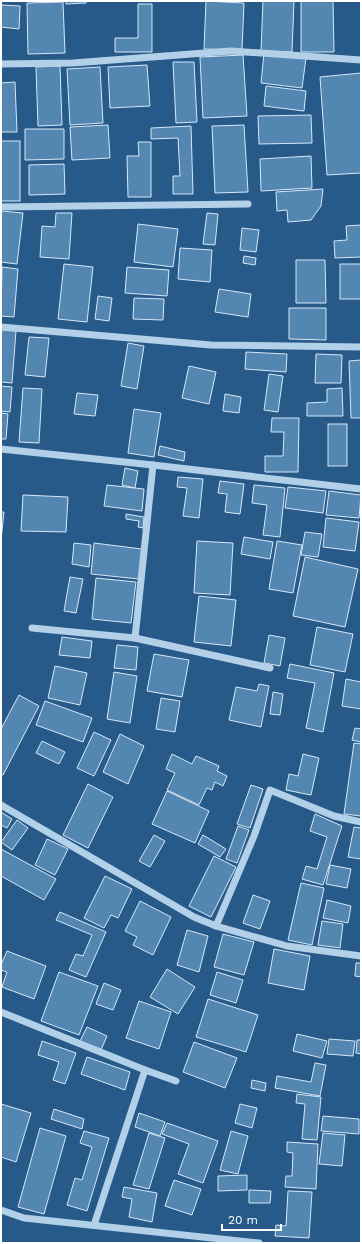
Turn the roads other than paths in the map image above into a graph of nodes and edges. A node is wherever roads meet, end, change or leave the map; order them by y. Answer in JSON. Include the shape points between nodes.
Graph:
{"nodes":[{"id":1,"x":361,"y":60,"type":"edge"},
{"id":2,"x":1,"y":64,"type":"edge"},
{"id":3,"x":248,"y":204,"type":"dead end"},
{"id":4,"x":1,"y":207,"type":"edge"},
{"id":5,"x":1,"y":327,"type":"edge"},
{"id":6,"x":361,"y":348,"type":"edge"},
{"id":7,"x":1,"y":449,"type":"edge"},
{"id":8,"x":153,"y":465,"type":"junction"},
{"id":9,"x":361,"y":489,"type":"edge"},
{"id":10,"x":32,"y":628,"type":"dead end"},
{"id":11,"x":135,"y":638,"type":"junction"},
{"id":12,"x":270,"y":668,"type":"dead end"},
{"id":13,"x":1,"y":805,"type":"edge"},
{"id":14,"x":361,"y":822,"type":"edge"},
{"id":15,"x":216,"y":926,"type":"junction"},
{"id":16,"x":361,"y":956,"type":"edge"},
{"id":17,"x":1,"y":1012,"type":"edge"},
{"id":18,"x":145,"y":1070,"type":"junction"},
{"id":19,"x":176,"y":1081,"type":"dead end"},
{"id":20,"x":1,"y":1210,"type":"edge"},
{"id":21,"x":94,"y":1225,"type":"junction"},
{"id":22,"x":259,"y":1243,"type":"edge"}],
"edges":[{"from":1,"to":2,"type":"street","via":[[231,51],[73,63]]},
{"from":3,"to":4,"type":"street"},
{"from":5,"to":6,"type":"street","via":[[211,345]]},
{"from":7,"to":8,"type":"street"},
{"from":8,"to":9,"type":"street"},
{"from":8,"to":11,"type":"street"},
{"from":10,"to":11,"type":"street"},
{"from":11,"to":12,"type":"street"},
{"from":13,"to":15,"type":"street","via":[[194,917]]},
{"from":14,"to":15,"type":"street","via":[[334,816],[270,790],[254,836]]},
{"from":15,"to":16,"type":"street","via":[[287,946]]},
{"from":17,"to":18,"type":"street"},
{"from":18,"to":19,"type":"street"},
{"from":18,"to":21,"type":"street"},
{"from":20,"to":21,"type":"street","via":[[24,1218]]},
{"from":21,"to":22,"type":"street"}]}
